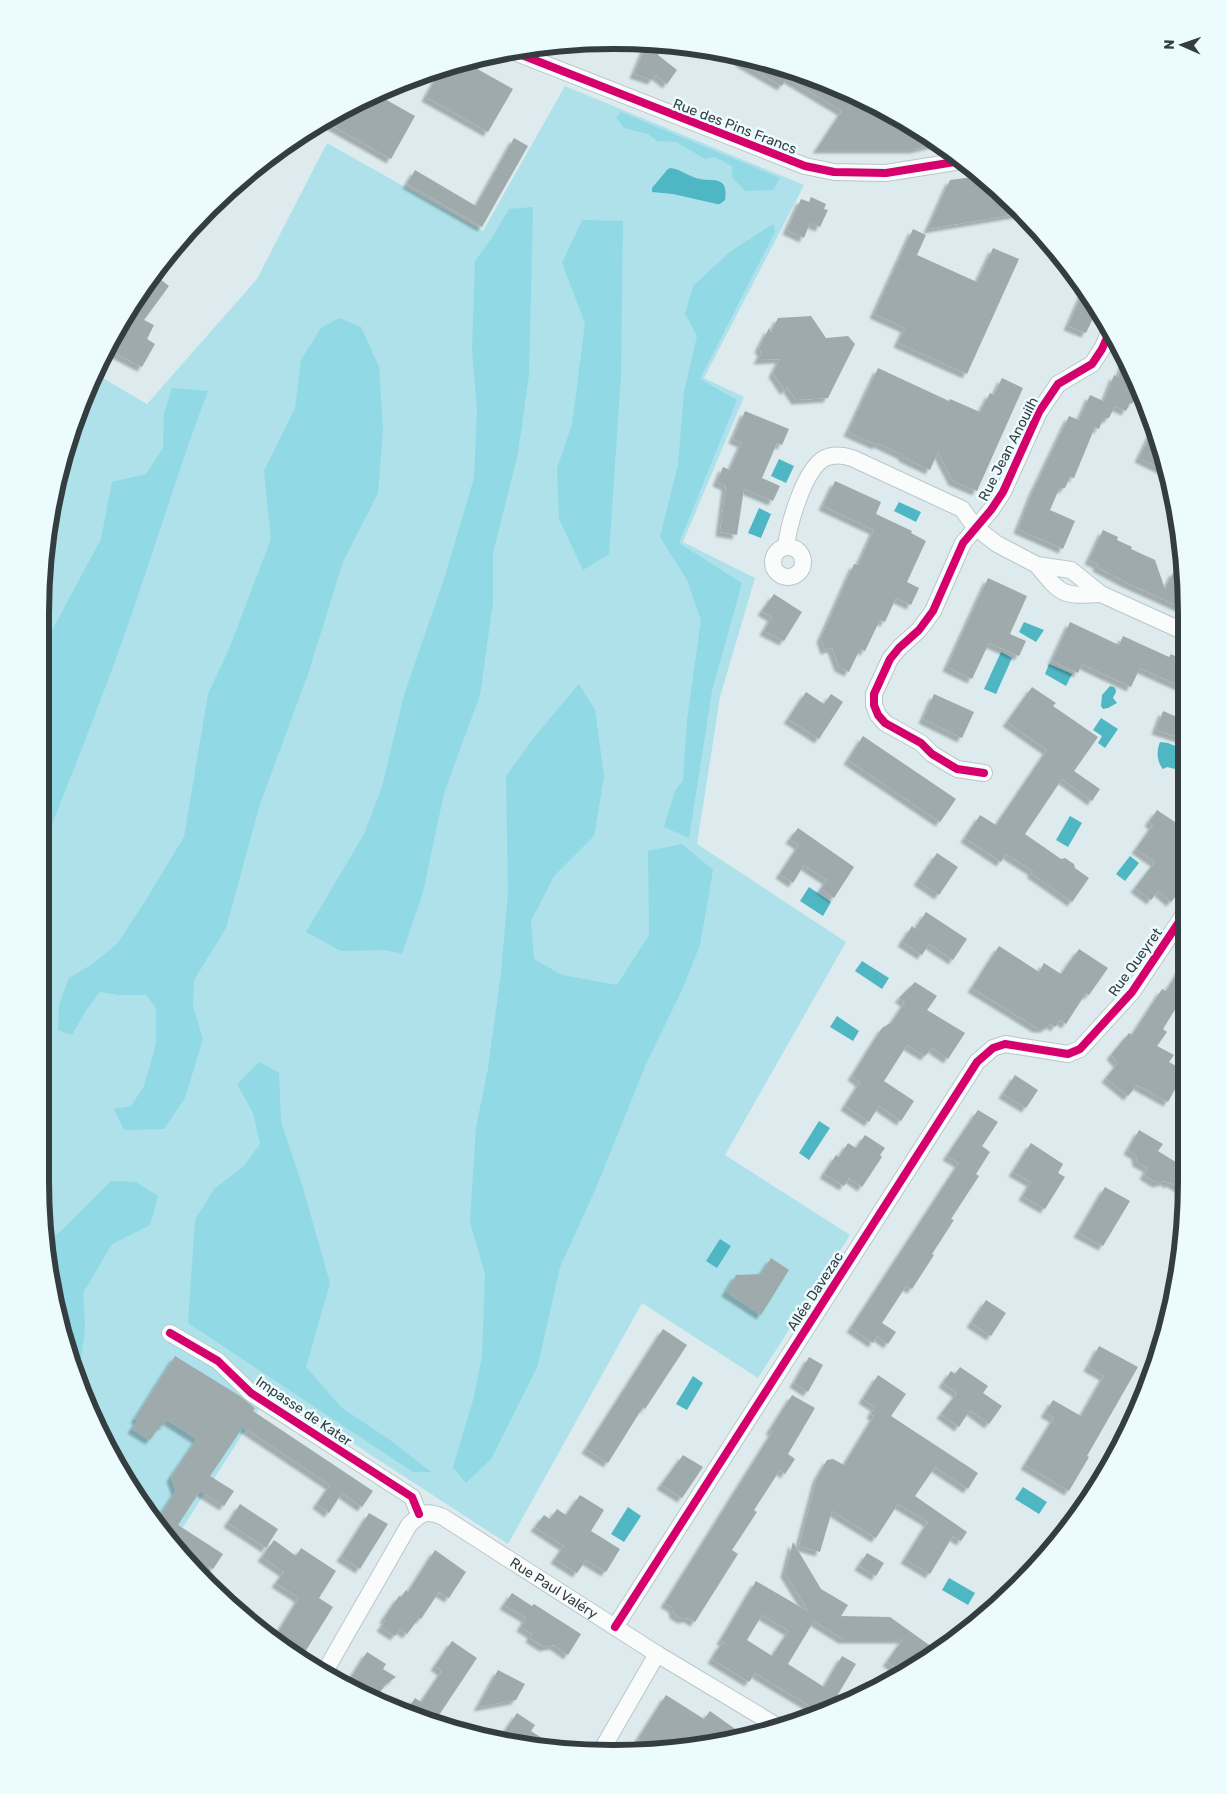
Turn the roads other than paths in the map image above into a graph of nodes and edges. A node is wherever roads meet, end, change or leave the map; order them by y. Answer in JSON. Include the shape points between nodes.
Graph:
{"nodes":[{"id":1,"x":525,"y":56,"type":"edge"},
{"id":2,"x":953,"y":162,"type":"edge"},
{"id":3,"x":1107,"y":338,"type":"edge"},
{"id":4,"x":975,"y":527,"type":"junction"},
{"id":5,"x":786,"y":546,"type":"dead end"},
{"id":6,"x":1037,"y":565,"type":"junction"},
{"id":7,"x":1101,"y":594,"type":"junction"},
{"id":8,"x":1178,"y":629,"type":"edge"},
{"id":9,"x":984,"y":773,"type":"dead end"},
{"id":10,"x":1178,"y":923,"type":"edge"},
{"id":11,"x":1080,"y":1049,"type":"joint"},
{"id":12,"x":170,"y":1333,"type":"dead end"},
{"id":13,"x":414,"y":1520,"type":"junction"},
{"id":14,"x":615,"y":1627,"type":"junction"},
{"id":15,"x":657,"y":1654,"type":"junction"},
{"id":16,"x":327,"y":1668,"type":"edge"},
{"id":17,"x":771,"y":1722,"type":"edge"},
{"id":18,"x":605,"y":1745,"type":"edge"}],
"edges":[{"from":1,"to":2,"type":"street","name":"Rue des Pins Francs","via":[[805,166],[834,172],[886,173]]},
{"from":3,"to":4,"type":"street","name":"Rue Jean Anouilh","via":[[1092,364],[1058,384],[1038,412],[1003,492]]},
{"from":4,"to":5,"type":"street","via":[[962,509],[840,455],[826,458],[813,466],[791,516]]},
{"from":4,"to":6,"type":"street","via":[[997,544]]},
{"from":4,"to":9,"type":"street","name":"Rue Jean Anouilh","via":[[964,543],[934,611],[890,659],[874,694],[874,705],[885,723],[921,743],[932,754],[957,769]]},
{"from":6,"to":7,"type":"street","via":[[1071,570]]},
{"from":6,"to":7,"type":"street","via":[[1061,592]]},
{"from":7,"to":8,"type":"street"},
{"from":10,"to":11,"type":"street","name":"Rue Queyret","via":[[1132,992]]},
{"from":11,"to":14,"type":"street","name":"Allée Davezac","via":[[1068,1054],[1005,1044],[993,1048],[977,1062]]},
{"from":12,"to":13,"type":"street","name":"Impasse de Kater","via":[[218,1361],[251,1392],[412,1497]]},
{"from":13,"to":14,"type":"street","name":"Rue Paul Valéry","via":[[431,1512],[443,1517]]},
{"from":13,"to":16,"type":"street"},
{"from":14,"to":15,"type":"street","name":"Rue Paul Valéry"},
{"from":15,"to":17,"type":"street","name":"Rue Paul Valéry"},
{"from":15,"to":18,"type":"street"}]}
